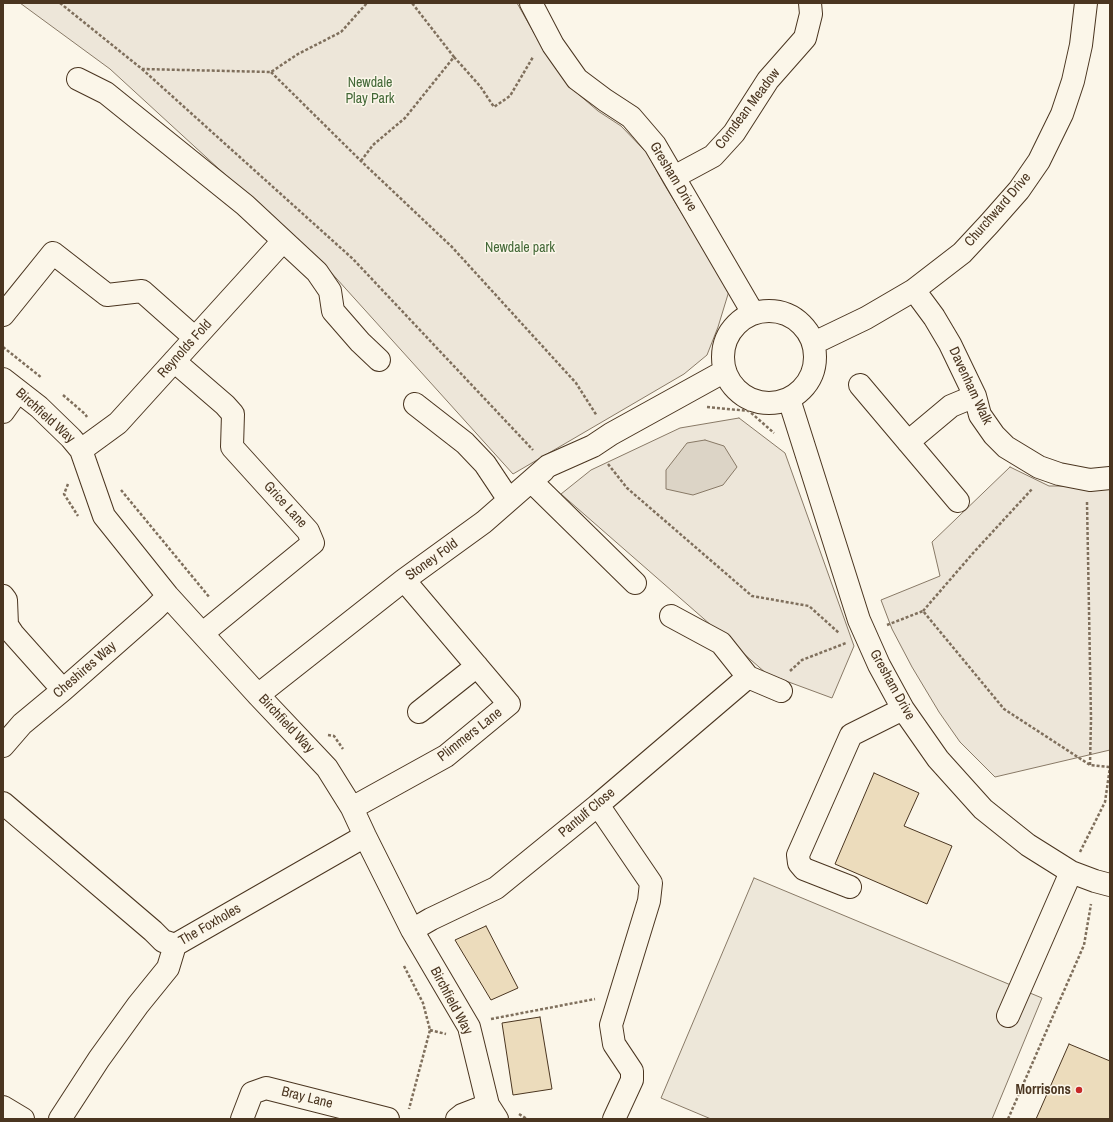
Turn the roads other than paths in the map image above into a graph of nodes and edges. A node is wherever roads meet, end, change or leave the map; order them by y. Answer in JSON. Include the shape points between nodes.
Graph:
{"nodes":[{"id":1,"x":530,"y":3,"type":"edge"},
{"id":2,"x":810,"y":3,"type":"edge"},
{"id":3,"x":1086,"y":3,"type":"edge"},
{"id":4,"x":78,"y":79,"type":"dead end"},
{"id":5,"x":674,"y":177,"type":"junction"},
{"id":6,"x":283,"y":241,"type":"junction"},
{"id":7,"x":914,"y":290,"type":"junction"},
{"id":8,"x":753,"y":313,"type":"junction"},
{"id":9,"x":3,"y":315,"type":"edge"},
{"id":10,"x":195,"y":338,"type":"junction"},
{"id":11,"x":814,"y":343,"type":"junction"},
{"id":12,"x":379,"y":360,"type":"dead end"},
{"id":13,"x":174,"y":362,"type":"junction"},
{"id":14,"x":725,"y":371,"type":"junction"},
{"id":15,"x":11,"y":385,"type":"edge"},
{"id":16,"x":860,"y":385,"type":"dead end"},
{"id":17,"x":975,"y":396,"type":"junction"},
{"id":18,"x":789,"y":399,"type":"junction"},
{"id":19,"x":415,"y":404,"type":"dead end"},
{"id":20,"x":3,"y":412,"type":"edge"},
{"id":21,"x":908,"y":442,"type":"junction"},
{"id":22,"x":80,"y":450,"type":"junction"},
{"id":23,"x":548,"y":466,"type":"junction"},
{"id":24,"x":1110,"y":478,"type":"edge"},
{"id":25,"x":509,"y":500,"type":"junction"},
{"id":26,"x":958,"y":501,"type":"dead end"},
{"id":27,"x":404,"y":580,"type":"junction"},
{"id":28,"x":635,"y":583,"type":"dead end"},
{"id":29,"x":3,"y":596,"type":"edge"},
{"id":30,"x":168,"y":596,"type":"junction"},
{"id":31,"x":671,"y":616,"type":"dead end"},
{"id":32,"x":203,"y":633,"type":"junction"},
{"id":33,"x":476,"y":666,"type":"junction"},
{"id":34,"x":748,"y":677,"type":"junction"},
{"id":35,"x":776,"y":689,"type":"road end"},
{"id":36,"x":63,"y":690,"type":"junction"},
{"id":37,"x":258,"y":695,"type":"junction"},
{"id":38,"x":903,"y":709,"type":"junction"},
{"id":39,"x":419,"y":712,"type":"dead end"},
{"id":40,"x":3,"y":746,"type":"edge"},
{"id":41,"x":3,"y":803,"type":"edge"},
{"id":42,"x":598,"y":805,"type":"junction"},
{"id":43,"x":352,"y":808,"type":"junction"},
{"id":44,"x":365,"y":836,"type":"junction"},
{"id":45,"x":1071,"y":872,"type":"junction"},
{"id":46,"x":1102,"y":883,"type":"edge"},
{"id":47,"x":850,"y":887,"type":"dead end"},
{"id":48,"x":412,"y":930,"type":"junction"},
{"id":49,"x":174,"y":945,"type":"junction"},
{"id":50,"x":1008,"y":1016,"type":"dead end"},
{"id":51,"x":3,"y":1107,"type":"edge"},
{"id":52,"x":493,"y":1112,"type":"edge"},
{"id":53,"x":398,"y":1115,"type":"edge"},
{"id":54,"x":23,"y":1119,"type":"edge"},
{"id":55,"x":60,"y":1119,"type":"edge"},
{"id":56,"x":242,"y":1119,"type":"edge"},
{"id":57,"x":457,"y":1119,"type":"edge"},
{"id":58,"x":614,"y":1119,"type":"edge"}],
"edges":[{"from":1,"to":5,"type":"street","name":"Gresham Drive","via":[[553,45],[577,79],[631,117],[655,145]]},
{"from":2,"to":5,"type":"street","name":"Corndean Meadow","via":[[811,14],[805,38],[768,80],[734,133],[713,156]]},
{"from":3,"to":7,"type":"street","name":"Churchward Drive","via":[[1073,81],[1062,114],[1039,161],[1019,190],[962,253]]},
{"from":4,"to":6,"type":"street","via":[[106,93],[245,205]]},
{"from":5,"to":8,"type":"street","name":"Gresham Drive"},
{"from":6,"to":10,"type":"street","name":"Reynolds Fold"},
{"from":6,"to":12,"type":"street","via":[[317,272],[330,291],[333,311]]},
{"from":7,"to":11,"type":"street","name":"Churchward Drive","via":[[866,318]]},
{"from":7,"to":17,"type":"street","name":"Davenham Walk","via":[[950,344]]},
{"from":8,"to":11,"type":"street","via":[[765,310],[789,314],[802,324]]},
{"from":8,"to":14,"type":"street","via":[[738,322],[727,336],[724,347]]},
{"from":9,"to":10,"type":"street","via":[[53,253],[107,295],[142,291]]},
{"from":10,"to":13,"type":"street","name":"Reynolds Fold"},
{"from":11,"to":18,"type":"street","via":[[814,370],[806,386]]},
{"from":13,"to":22,"type":"street","name":"Reynolds Fold","via":[[118,424]]},
{"from":13,"to":32,"type":"street","name":"Grice Lane","via":[[233,414],[232,447],[308,531],[313,543]]},
{"from":14,"to":18,"type":"street","via":[[740,393],[751,400],[771,403]]},
{"from":14,"to":23,"type":"street","name":"Stoney Fold","via":[[602,440]]},
{"from":15,"to":20,"type":"street"},
{"from":15,"to":22,"type":"street","name":"Birchfield Way","via":[[50,417]]},
{"from":16,"to":21,"type":"street"},
{"from":17,"to":21,"type":"street","via":[[950,406]]},
{"from":17,"to":24,"type":"street","name":"Davenham Walk","via":[[980,415],[994,436],[1006,447],[1039,467],[1059,474],[1090,480]]},
{"from":18,"to":38,"type":"street","name":"Gresham Drive","via":[[859,620],[856,637],[879,665]]},
{"from":19,"to":25,"type":"street","via":[[485,464]]},
{"from":21,"to":26,"type":"street"},
{"from":22,"to":30,"type":"street","name":"Birchfield Way","via":[[104,516]]},
{"from":23,"to":25,"type":"street","name":"Stoney Fold"},
{"from":23,"to":28,"type":"street","via":[[531,481]]},
{"from":25,"to":27,"type":"street","name":"Stoney Fold","via":[[484,522]]},
{"from":27,"to":33,"type":"street","name":"Plimmers Lane"},
{"from":27,"to":37,"type":"street","name":"Stoney Fold"},
{"from":29,"to":36,"type":"street","via":[[6,600],[7,625]]},
{"from":30,"to":32,"type":"street","name":"Birchfield Way"},
{"from":30,"to":36,"type":"street","name":"Cheshires Way"},
{"from":31,"to":34,"type":"street","via":[[721,643]]},
{"from":32,"to":37,"type":"street","name":"Birchfield Way"},
{"from":33,"to":39,"type":"street"},
{"from":33,"to":43,"type":"street","name":"Plimmers Lane","via":[[509,704],[446,756]]},
{"from":34,"to":35,"type":"street"},
{"from":34,"to":42,"type":"street","name":"Pantulf Close"},
{"from":36,"to":40,"type":"street","name":"Cheshires Way","via":[[22,724]]},
{"from":37,"to":43,"type":"street","name":"Birchfield Way","via":[[327,768]]},
{"from":38,"to":45,"type":"street","name":"Gresham Drive","via":[[938,759],[982,809],[1028,845]]},
{"from":38,"to":47,"type":"street","via":[[852,736],[798,855],[798,863],[804,869]]},
{"from":41,"to":49,"type":"street","via":[[163,941]]},
{"from":42,"to":48,"type":"street","name":"Pantulf Close","via":[[496,888]]},
{"from":42,"to":58,"type":"street","via":[[651,883],[649,901],[611,1025],[614,1044],[632,1071],[632,1080]]},
{"from":43,"to":44,"type":"street","name":"Birchfield Way"},
{"from":44,"to":48,"type":"street","name":"Birchfield Way"},
{"from":44,"to":49,"type":"street","name":"The Foxholes"},
{"from":45,"to":46,"type":"street","name":"Gresham Drive"},
{"from":45,"to":50,"type":"street"},
{"from":48,"to":52,"type":"street","name":"Birchfield Way","via":[[469,1027]]},
{"from":49,"to":55,"type":"street","name":"The Foxholes","via":[[168,968],[138,1005]]},
{"from":51,"to":54,"type":"street"},
{"from":52,"to":57,"type":"street","via":[[462,1114]]},
{"from":53,"to":56,"type":"street","name":"Bray Lane","via":[[266,1088],[252,1093]]}]}
